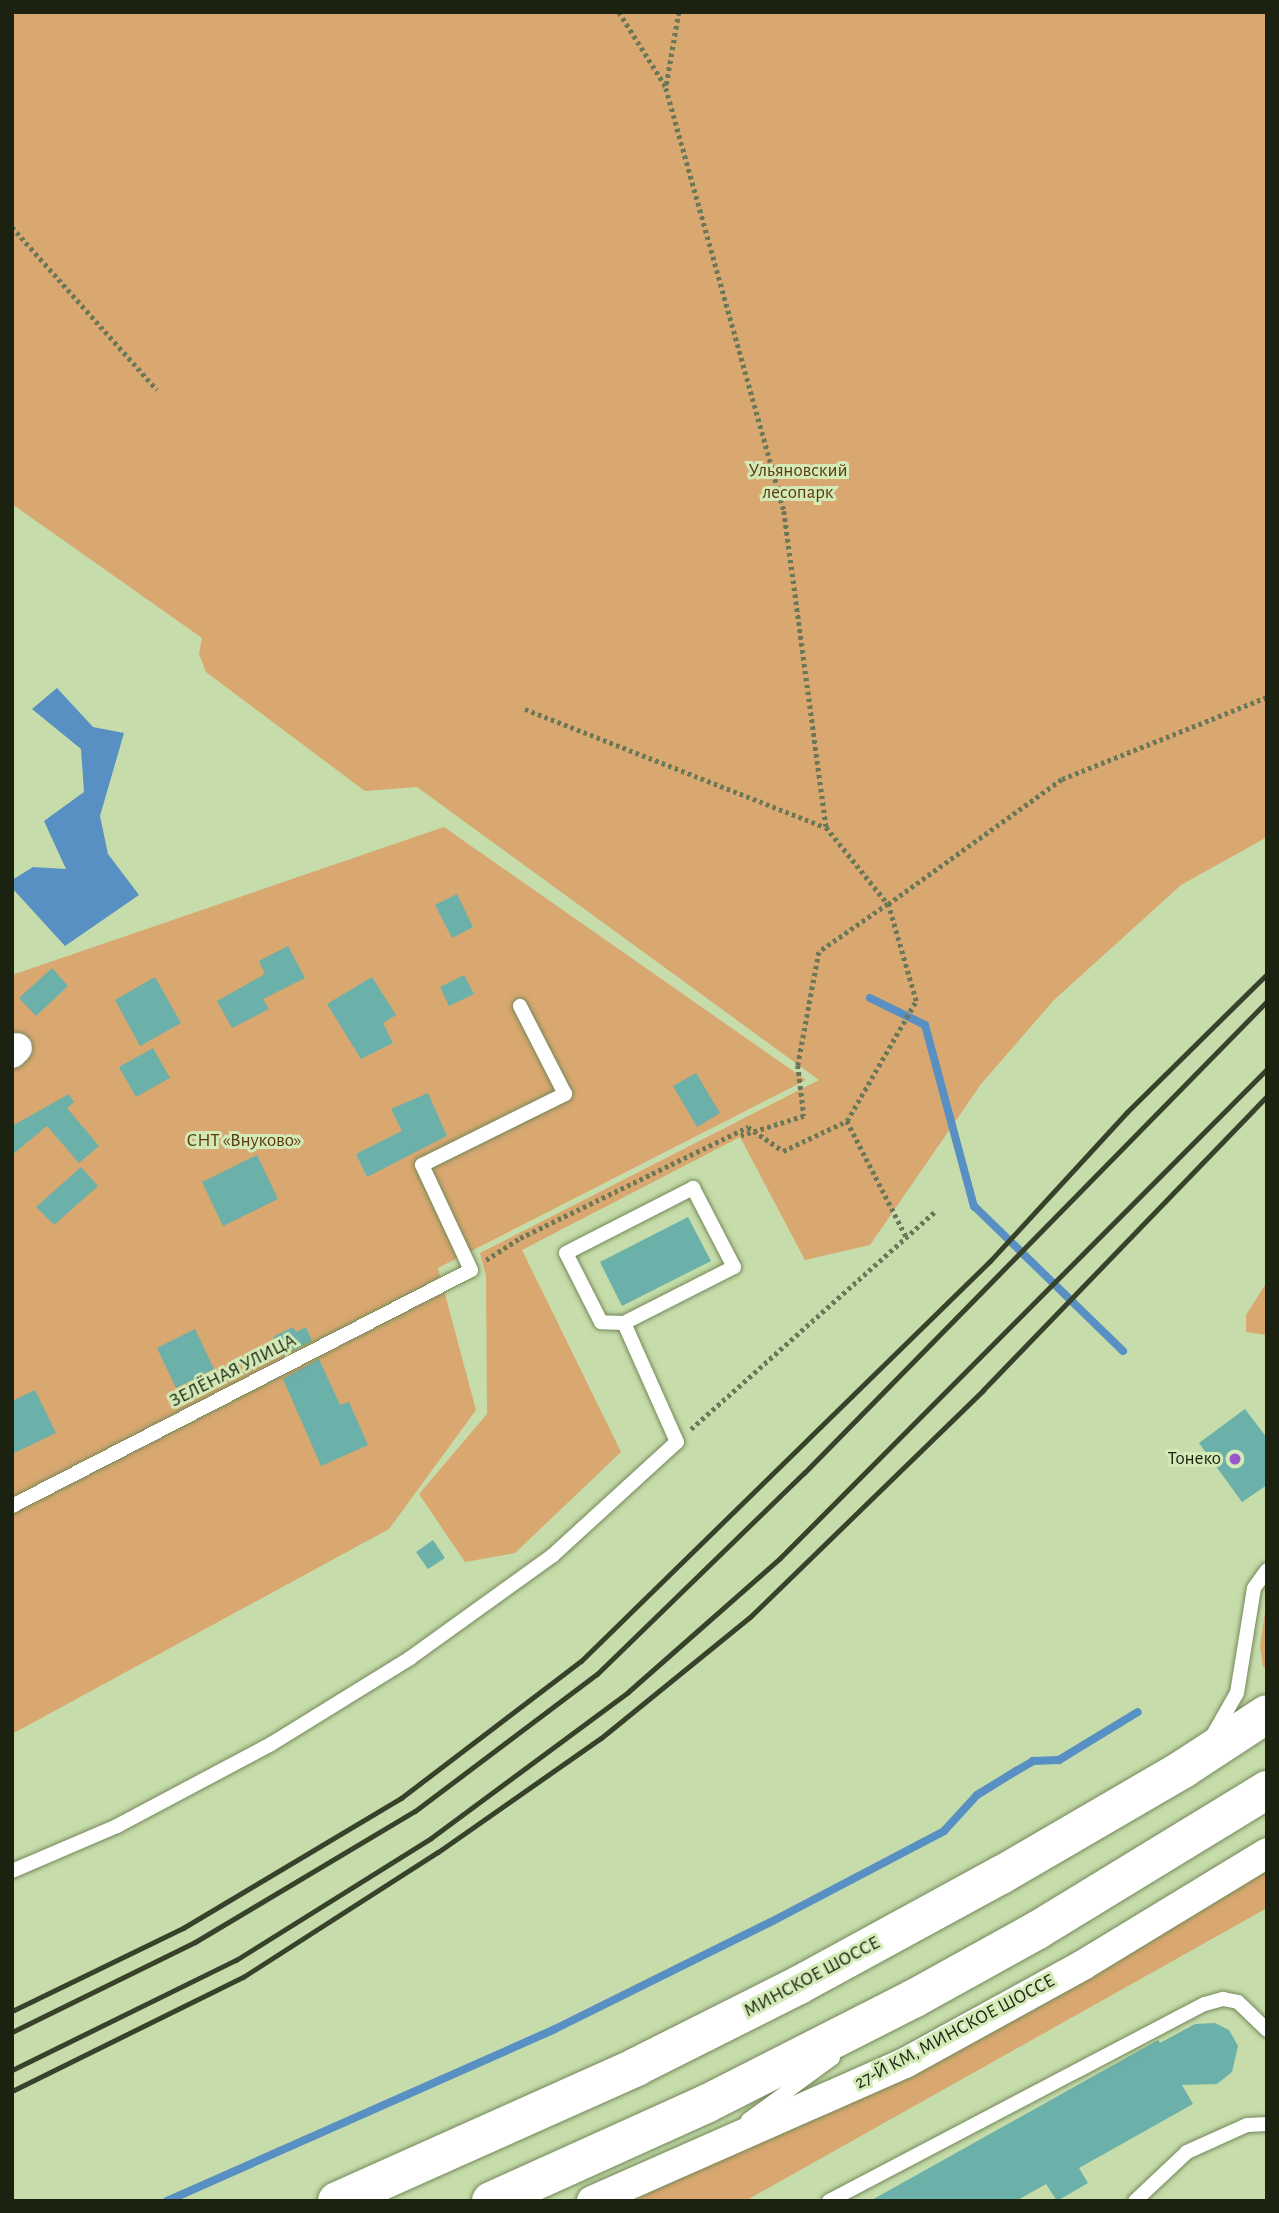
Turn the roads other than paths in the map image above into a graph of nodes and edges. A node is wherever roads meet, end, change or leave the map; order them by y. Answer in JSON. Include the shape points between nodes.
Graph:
{"nodes":[{"id":1,"x":520,"y":1006,"type":"dead end"},
{"id":2,"x":624,"y":1323,"type":"junction"},
{"id":3,"x":12,"y":1506,"type":"edge"},
{"id":4,"x":1267,"y":1570,"type":"edge"},
{"id":5,"x":1267,"y":1714,"type":"edge"},
{"id":6,"x":1183,"y":1769,"type":"junction"},
{"id":7,"x":1267,"y":1790,"type":"edge"},
{"id":8,"x":1267,"y":1853,"type":"edge"},
{"id":9,"x":12,"y":1871,"type":"edge"},
{"id":10,"x":915,"y":1998,"type":"junction"},
{"id":11,"x":1267,"y":2030,"type":"edge"},
{"id":12,"x":1267,"y":2124,"type":"edge"},
{"id":13,"x":694,"y":2156,"type":"junction"},
{"id":14,"x":631,"y":2191,"type":"edge"},
{"id":15,"x":337,"y":2201,"type":"edge"},
{"id":16,"x":491,"y":2201,"type":"edge"},
{"id":17,"x":592,"y":2201,"type":"edge"},
{"id":18,"x":829,"y":2201,"type":"edge"},
{"id":19,"x":1135,"y":2201,"type":"edge"}],
"edges":[{"from":1,"to":3,"type":"lane","name":"ЗЕЛЁНАЯ УЛИЦА","via":[[565,1094],[422,1165],[471,1270]]},
{"from":2,"to":2,"type":"lane","via":[[734,1267],[693,1188],[566,1253],[601,1322]]},
{"from":2,"to":9,"type":"lane","via":[[677,1442],[552,1556],[410,1658],[271,1744],[117,1826]]},
{"from":4,"to":6,"type":"lane","via":[[1254,1588],[1237,1693],[1219,1728]]},
{"from":5,"to":6,"type":"highway","name":"МИНСКОЕ ШОССЕ"},
{"from":6,"to":15,"type":"highway","name":"МИНСКОЕ ШОССЕ","via":[[788,1991],[636,2067]]},
{"from":7,"to":10,"type":"highway","via":[[1036,1931]]},
{"from":8,"to":13,"type":"street","name":"27-Й КМ, МИНСКОЕ ШОССЕ","via":[[1083,1965],[905,2063]]},
{"from":10,"to":13,"type":"lane"},
{"from":10,"to":16,"type":"highway","via":[[706,2104]]},
{"from":11,"to":18,"type":"lane","via":[[1238,2002],[1223,1999],[1205,2004]]},
{"from":12,"to":19,"type":"lane","via":[[1247,2125],[1187,2152]]},
{"from":13,"to":14,"type":"street","name":"27-Й КМ, МИНСКОЕ ШОССЕ"},
{"from":14,"to":17,"type":"street","name":"27-Й КМ, МИНСКОЕ ШОССЕ"}]}
